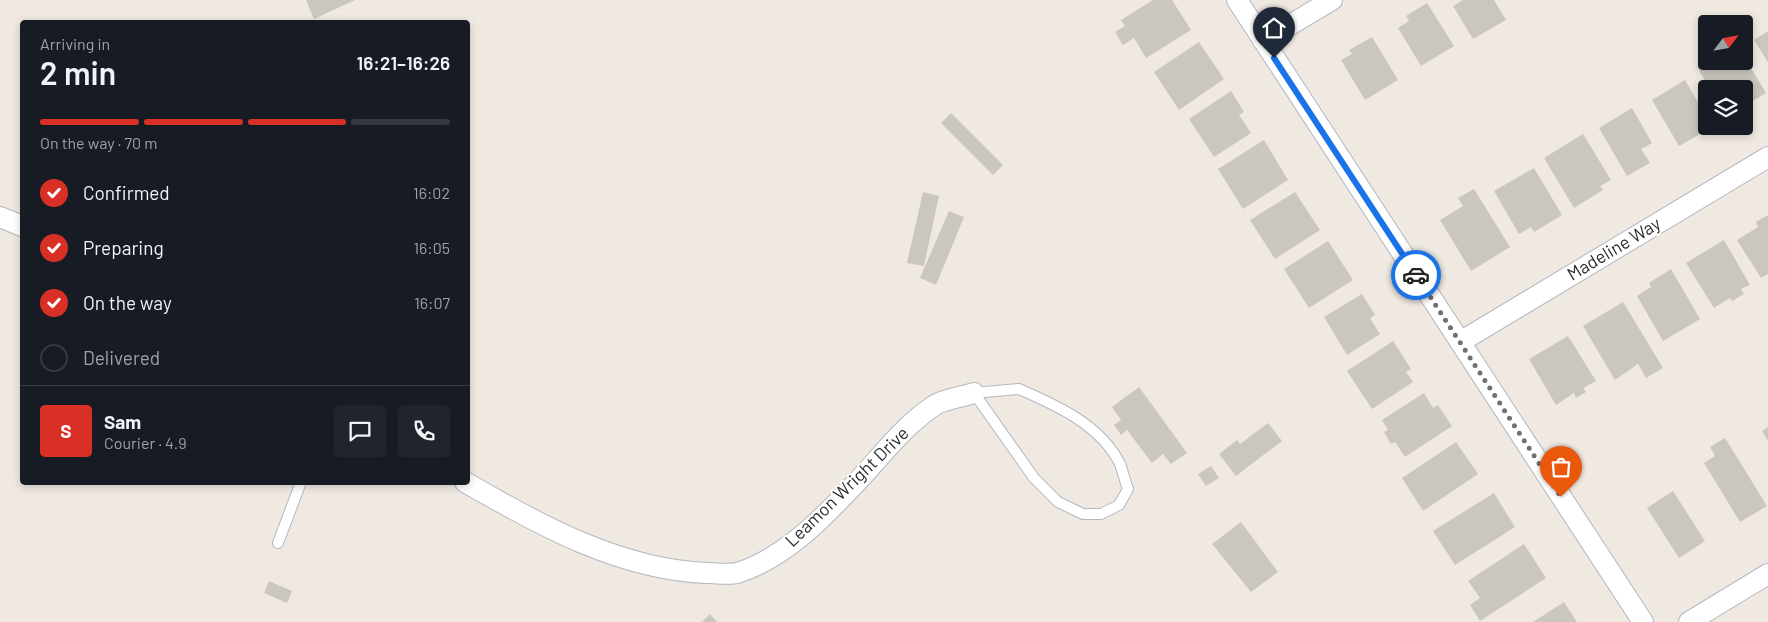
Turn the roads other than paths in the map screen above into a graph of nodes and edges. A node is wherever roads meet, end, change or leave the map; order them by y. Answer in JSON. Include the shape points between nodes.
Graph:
{"nodes":[{"id":1,"x":1237,"y":0,"type":"edge"},
{"id":2,"x":1332,"y":0,"type":"edge"},
{"id":3,"x":1264,"y":41,"type":"junction"},
{"id":4,"x":1768,"y":157,"type":"edge"},
{"id":5,"x":0,"y":216,"type":"edge"},
{"id":6,"x":20,"y":225,"type":"edge"},
{"id":7,"x":1460,"y":342,"type":"junction"},
{"id":8,"x":974,"y":393,"type":"junction"},
{"id":9,"x":301,"y":485,"type":"edge"},
{"id":10,"x":470,"y":485,"type":"edge"},
{"id":11,"x":278,"y":543,"type":"dead end"},
{"id":12,"x":1768,"y":574,"type":"edge"},
{"id":13,"x":1643,"y":622,"type":"edge"},
{"id":14,"x":1689,"y":622,"type":"edge"}],
"edges":[{"from":1,"to":3,"type":"street"},
{"from":2,"to":3,"type":"street"},
{"from":3,"to":7,"type":"street"},
{"from":4,"to":7,"type":"street","name":"Madeline Way"},
{"from":5,"to":6,"type":"street"},
{"from":7,"to":13,"type":"street"},
{"from":8,"to":8,"type":"lane","via":[[1019,389],[1095,431],[1119,463],[1128,490],[1119,506],[1101,514],[1083,514],[1058,502],[1034,478]]},
{"from":8,"to":10,"type":"street","name":"Leamon Wright Drive","via":[[936,405],[908,428],[842,497],[795,539],[765,562],[735,574],[684,572],[615,555],[556,532]]},
{"from":9,"to":11,"type":"lane"},
{"from":12,"to":14,"type":"street"}]}
